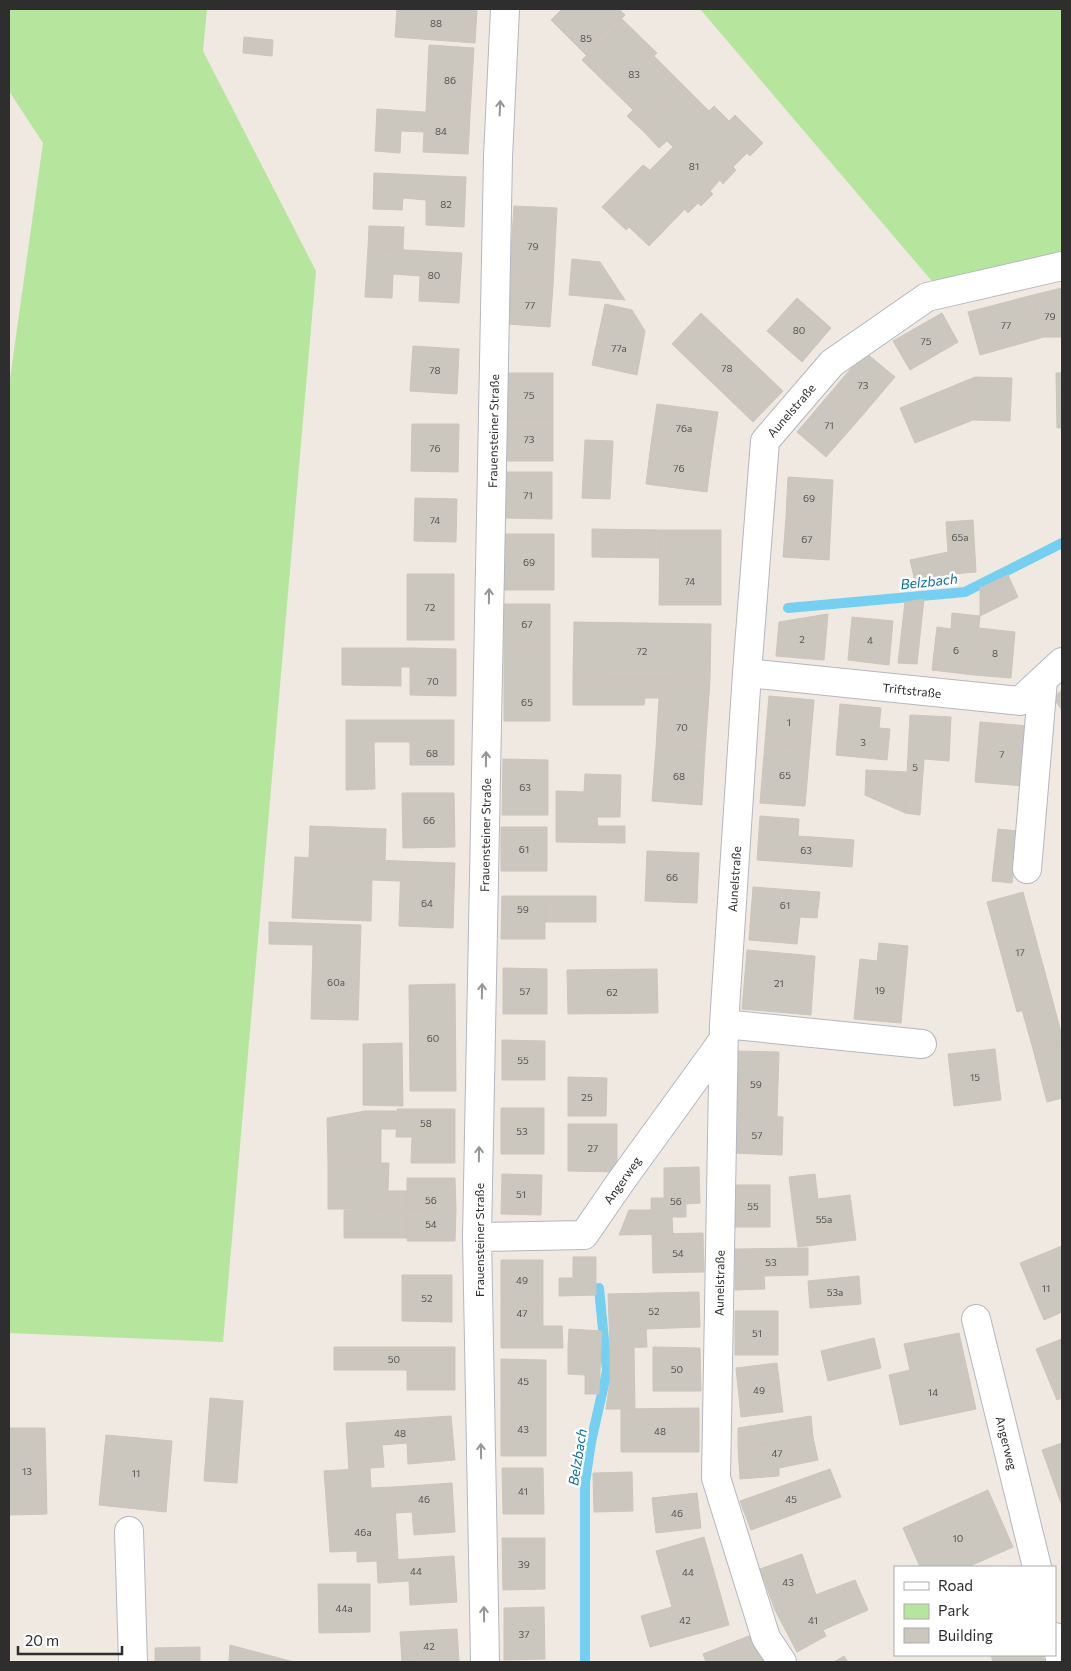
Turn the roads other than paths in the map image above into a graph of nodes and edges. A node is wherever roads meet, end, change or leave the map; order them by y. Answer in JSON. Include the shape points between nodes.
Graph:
{"nodes":[{"id":1,"x":505,"y":9,"type":"edge"},
{"id":2,"x":1062,"y":266,"type":"edge"},
{"id":3,"x":1062,"y":662,"type":"edge"},
{"id":4,"x":747,"y":673,"type":"junction"},
{"id":5,"x":1042,"y":680,"type":"junction"},
{"id":6,"x":1027,"y":868,"type":"dead end"},
{"id":7,"x":724,"y":1032,"type":"junction"},
{"id":8,"x":922,"y":1044,"type":"dead end"},
{"id":9,"x":477,"y":1237,"type":"junction"},
{"id":10,"x":976,"y":1319,"type":"dead end"},
{"id":11,"x":129,"y":1531,"type":"dead end"},
{"id":12,"x":1037,"y":1566,"type":"edge"},
{"id":13,"x":1056,"y":1641,"type":"edge"},
{"id":14,"x":133,"y":1662,"type":"edge"},
{"id":15,"x":485,"y":1662,"type":"edge"},
{"id":16,"x":782,"y":1662,"type":"edge"},
{"id":17,"x":1061,"y":1662,"type":"edge"}],
"edges":[{"from":9,"to":1,"type":"street","name":"Frauensteiner Straße","one_way":true,"via":[[498,166]]},
{"from":2,"to":4,"type":"street","name":"Aunelstraße","via":[[927,297],[832,363],[764,440]]},
{"from":3,"to":5,"type":"street","name":"Triftstraße"},
{"from":4,"to":5,"type":"street","name":"Triftstraße","via":[[1020,701]]},
{"from":4,"to":7,"type":"street","name":"Aunelstraße"},
{"from":5,"to":6,"type":"street"},
{"from":7,"to":8,"type":"street"},
{"from":7,"to":9,"type":"street","name":"Angerweg","via":[[584,1235]]},
{"from":7,"to":16,"type":"street","name":"Aunelstraße","via":[[716,1478],[766,1638]]},
{"from":15,"to":9,"type":"street","name":"Frauensteiner Straße","one_way":true},
{"from":10,"to":12,"type":"street","name":"Angerweg"},
{"from":11,"to":14,"type":"street"},
{"from":13,"to":17,"type":"street"}]}
